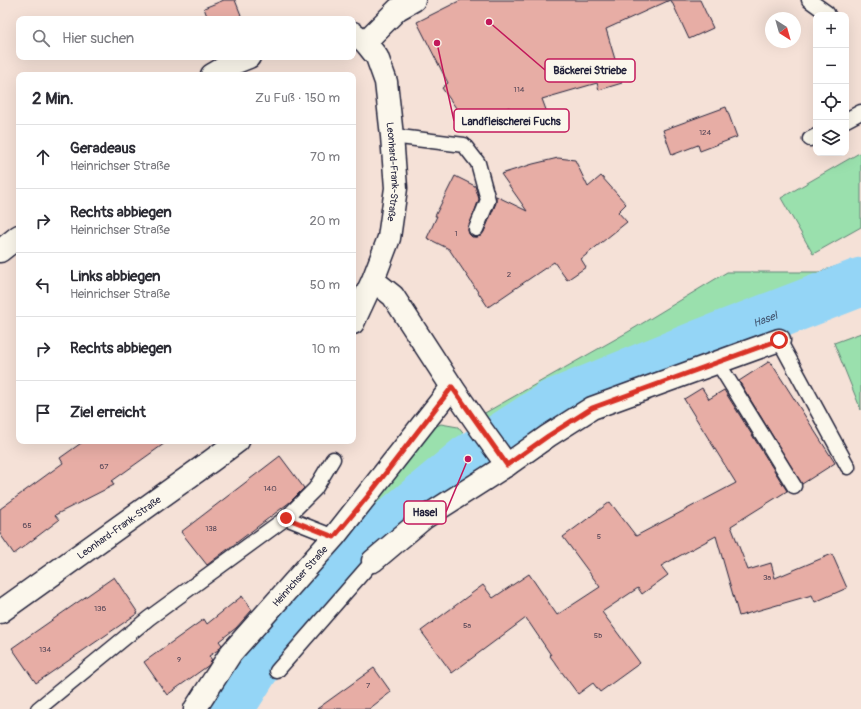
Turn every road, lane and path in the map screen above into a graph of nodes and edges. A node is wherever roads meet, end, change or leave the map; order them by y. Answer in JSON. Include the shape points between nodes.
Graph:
{"nodes":[{"id":1,"x":414,"y":0,"type":"edge"},
{"id":2,"x":809,"y":0,"type":"edge"},
{"id":3,"x":826,"y":12,"type":"edge"},
{"id":4,"x":359,"y":38,"type":"edge"},
{"id":5,"x":240,"y":60,"type":"edge"},
{"id":6,"x":217,"y":72,"type":"edge"},
{"id":7,"x":861,"y":112,"type":"edge"},
{"id":8,"x":849,"y":118,"type":"edge"},
{"id":9,"x":392,"y":136,"type":"junction"},
{"id":10,"x":476,"y":228,"type":"dead end"},
{"id":11,"x":16,"y":238,"type":"edge"},
{"id":12,"x":0,"y":251,"type":"edge"},
{"id":13,"x":373,"y":280,"type":"junction"},
{"id":14,"x":356,"y":317,"type":"edge"},
{"id":15,"x":779,"y":340,"type":"joint"},
{"id":16,"x":718,"y":364,"type":"junction"},
{"id":17,"x":452,"y":387,"type":"junction"},
{"id":18,"x":234,"y":444,"type":"edge"},
{"id":19,"x":334,"y":459,"type":"dead end"},
{"id":20,"x":507,"y":465,"type":"junction"},
{"id":21,"x":848,"y":467,"type":"dead end"},
{"id":22,"x":794,"y":486,"type":"dead end"},
{"id":23,"x":286,"y":518,"type":"junction"},
{"id":24,"x":334,"y":537,"type":"junction"},
{"id":25,"x":373,"y":561,"type":"joint"},
{"id":26,"x":0,"y":612,"type":"edge"},
{"id":27,"x":277,"y":671,"type":"dead end"},
{"id":28,"x":38,"y":709,"type":"edge"},
{"id":29,"x":195,"y":709,"type":"edge"}],
"edges":[{"from":1,"to":4,"type":"street"},
{"from":2,"to":3,"type":"lane"},
{"from":4,"to":9,"type":"street","name":"Leonhard-Frank-Straße","via":[[377,57],[386,82]]},
{"from":5,"to":6,"type":"street"},
{"from":7,"to":8,"type":"lane"},
{"from":9,"to":10,"type":"lane","via":[[464,145],[478,163],[488,200]]},
{"from":9,"to":13,"type":"street","name":"Leonhard-Frank-Straße","via":[[396,188],[389,238]]},
{"from":11,"to":12,"type":"street"},
{"from":13,"to":14,"type":"street","name":"Leonhard-Frank-Straße"},
{"from":13,"to":17,"type":"street","via":[[393,296]]},
{"from":15,"to":16,"type":"street"},
{"from":15,"to":21,"type":"lane"},
{"from":16,"to":20,"type":"street","via":[[592,408]]},
{"from":16,"to":22,"type":"lane"},
{"from":17,"to":20,"type":"street"},
{"from":17,"to":24,"type":"street","name":"Heinrichser Straße"},
{"from":18,"to":26,"type":"street","name":"Leonhard-Frank-Straße"},
{"from":19,"to":23,"type":"lane","via":[[315,489]]},
{"from":20,"to":25,"type":"street","via":[[424,518]]},
{"from":23,"to":24,"type":"lane"},
{"from":23,"to":28,"type":"lane","via":[[149,618]]},
{"from":24,"to":29,"type":"street","name":"Heinrichser Straße","via":[[231,653]]},
{"from":25,"to":27,"type":"lane"}]}
